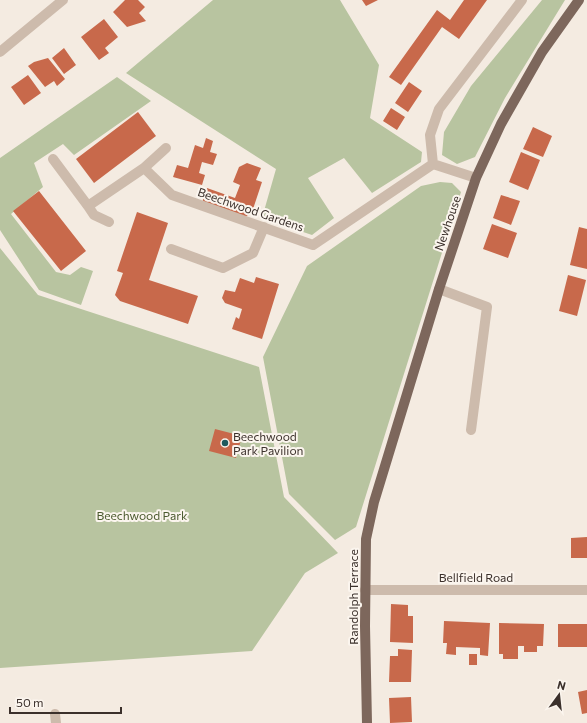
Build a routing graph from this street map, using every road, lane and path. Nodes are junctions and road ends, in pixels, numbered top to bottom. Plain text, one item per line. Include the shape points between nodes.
1 (63, 0) edge
2 (522, 0) edge
3 (579, 0) edge
4 (0, 52) edge
5 (166, 148) dead end
6 (53, 159) dead end
7 (433, 164) junction
8 (144, 168) junction
9 (476, 178) junction
10 (88, 206) junction
11 (109, 222) dead end
12 (264, 228) junction
13 (172, 249) dead end
14 (439, 289) junction
15 (471, 430) dead end
16 (384, 474) joint
17 (365, 590) junction
18 (587, 590) edge
19 (367, 723) edge

1 - 4 street
2 - 7 street via 439,109 430,135
3 - 9 main road, Newhouse via 542,52 501,124
5 - 8 street
6 - 10 street
7 - 9 street
7 - 12 street, Beechwood Gardens via 313,245
8 - 10 street
8 - 12 street, Beechwood Gardens via 172,195
9 - 14 main road, Newhouse
10 - 11 street via 94,215
12 - 13 street via 253,253 223,268
14 - 15 street via 487,307
14 - 16 main road, Newhouse
16 - 17 main road, Randolph Terrace via 374,502 366,539
17 - 18 street, Bellfield Road
17 - 19 main road, Randolph Terrace

